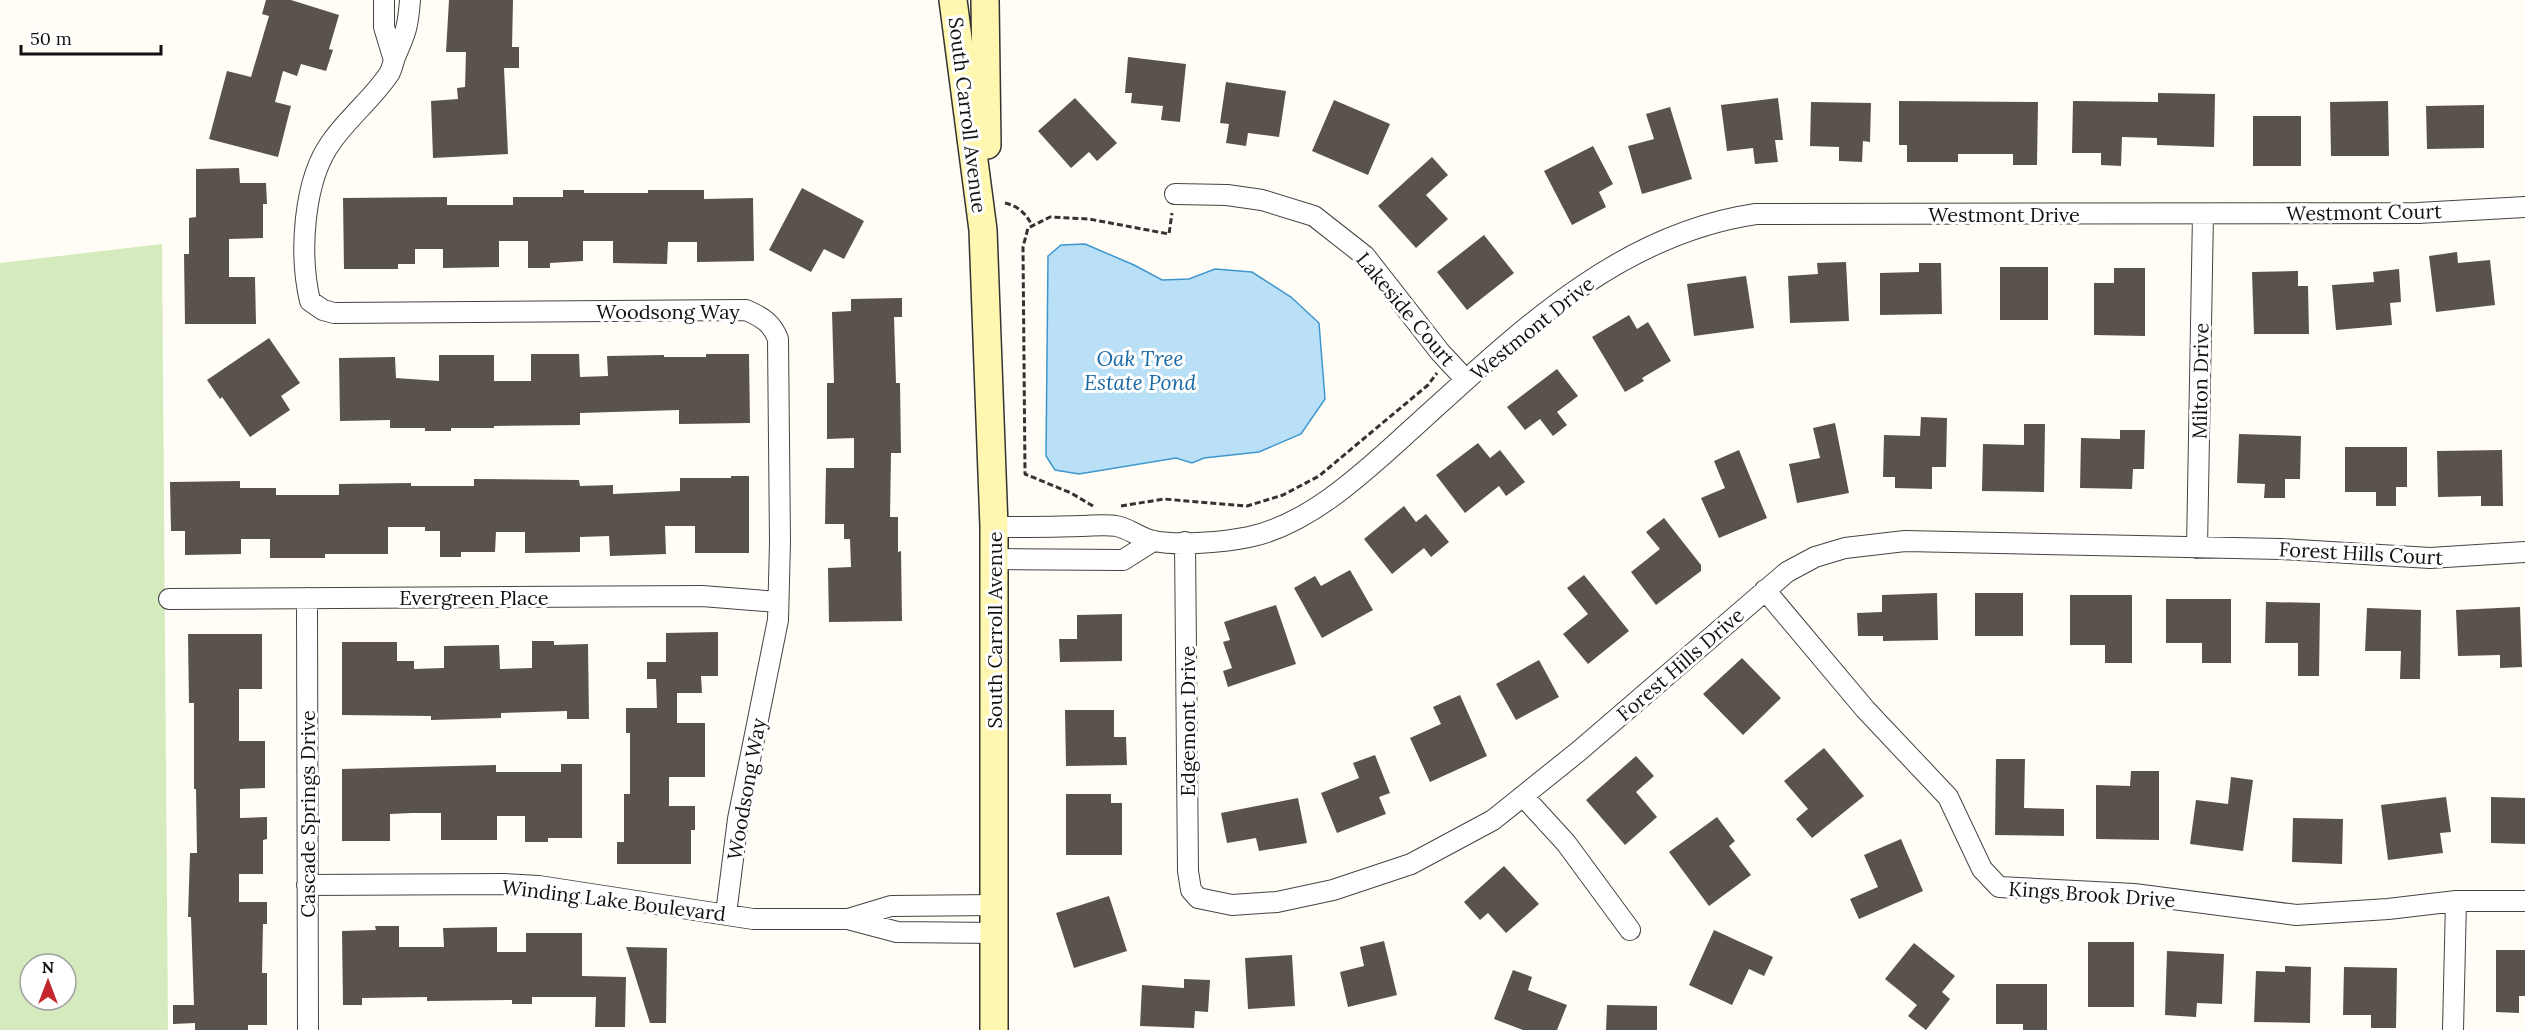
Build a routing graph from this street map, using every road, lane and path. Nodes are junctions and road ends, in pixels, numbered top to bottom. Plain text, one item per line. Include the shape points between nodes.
1 (384, 0) edge
2 (410, 0) edge
3 (953, 0) edge
4 (985, 0) edge
5 (394, 60) junction
6 (1175, 194) joint
7 (1005, 203) dead end
8 (2525, 207) edge
9 (2203, 214) junction
10 (1032, 226) junction
11 (983, 230) junction
12 (1447, 360) junction
13 (1466, 380) junction
14 (1102, 506) dead end
15 (1112, 506) dead end
16 (994, 527) junction
17 (1153, 541) junction
18 (1185, 542) junction
19 (2197, 548) junction
20 (2525, 552) edge
21 (994, 559) junction
22 (1765, 590) junction
23 (307, 598) junction
24 (169, 599) dead end
25 (778, 602) junction
26 (1523, 796) junction
27 (307, 885) junction
28 (1198, 898) joint
29 (2456, 901) junction
30 (2525, 901) edge
31 (994, 904) junction
32 (726, 914) junction
33 (848, 919) junction
34 (1630, 930) dead end
35 (994, 933) junction
36 (308, 1030) edge
37 (994, 1030) edge
38 (2453, 1030) edge

1 - 5 street via 384,27
2 - 5 street, Woodsong Way via 408,30
3 - 11 main road, South Carroll Avenue
4 - 11 main road, South Carroll Avenue via 987,165
5 - 25 street, Woodsong Way via 391,72 331,142 310,185 306,237 310,301 334,313 746,310 761,316 773,327 778,339
6 - 10 path via 1169,234 1089,219 1050,217
6 - 12 street, Lakeside Court via 1262,200 1314,216 1365,256
7 - 10 path via 1015,205
8 - 9 street, Westmont Court via 2418,213
9 - 13 street, Westmont Drive via 1756,214 1726,218 1658,241 1607,268 1570,292
9 - 19 street, Milton Drive
10 - 14 path via 1023,247 1025,474 1093,506
11 - 16 main road, South Carroll Avenue
12 - 13 street, Lakeside Court
12 - 15 path via 1428,386 1319,476 1283,495 1247,506 1164,499
13 - 18 street, Westmont Drive via 1357,478 1325,501 1250,537
16 - 17 street, Westmont Drive via 1117,526
16 - 21 main road, South Carroll Avenue
17 - 18 street, Westmont Drive
17 - 21 street via 1123,560
18 - 28 street, Edgemont Drive via 1188,871 1191,890
19 - 20 street, Forest Hills Court via 2430,558
19 - 22 street, Forest Hills Drive via 1905,541 1845,548 1815,557
21 - 31 main road, South Carroll Avenue
22 - 26 street, Forest Hills Drive
22 - 29 street, Kings Brook Drive via 1864,709 1948,797 1982,869 1999,887 2134,894 2296,915
23 - 24 street, Evergreen Place
23 - 25 street, Evergreen Place via 702,596
23 - 27 street, Cascade Springs Drive
25 - 32 street, Woodsong Way via 771,659 738,819
26 - 28 street, Forest Hills Drive via 1493,820 1412,864 1333,890 1277,902 1232,905
26 - 34 street via 1566,843
27 - 32 street, Winding Lake Boulevard via 539,886
27 - 36 street, Cascade Springs Drive
29 - 30 street, Kings Brook Drive
29 - 38 street
31 - 33 street, Winding Lake Boulevard via 891,906
31 - 35 main road, South Carroll Avenue
32 - 33 street, Winding Lake Boulevard via 753,919
33 - 35 street, Winding Lake Boulevard via 897,932
35 - 37 main road, South Carroll Avenue

